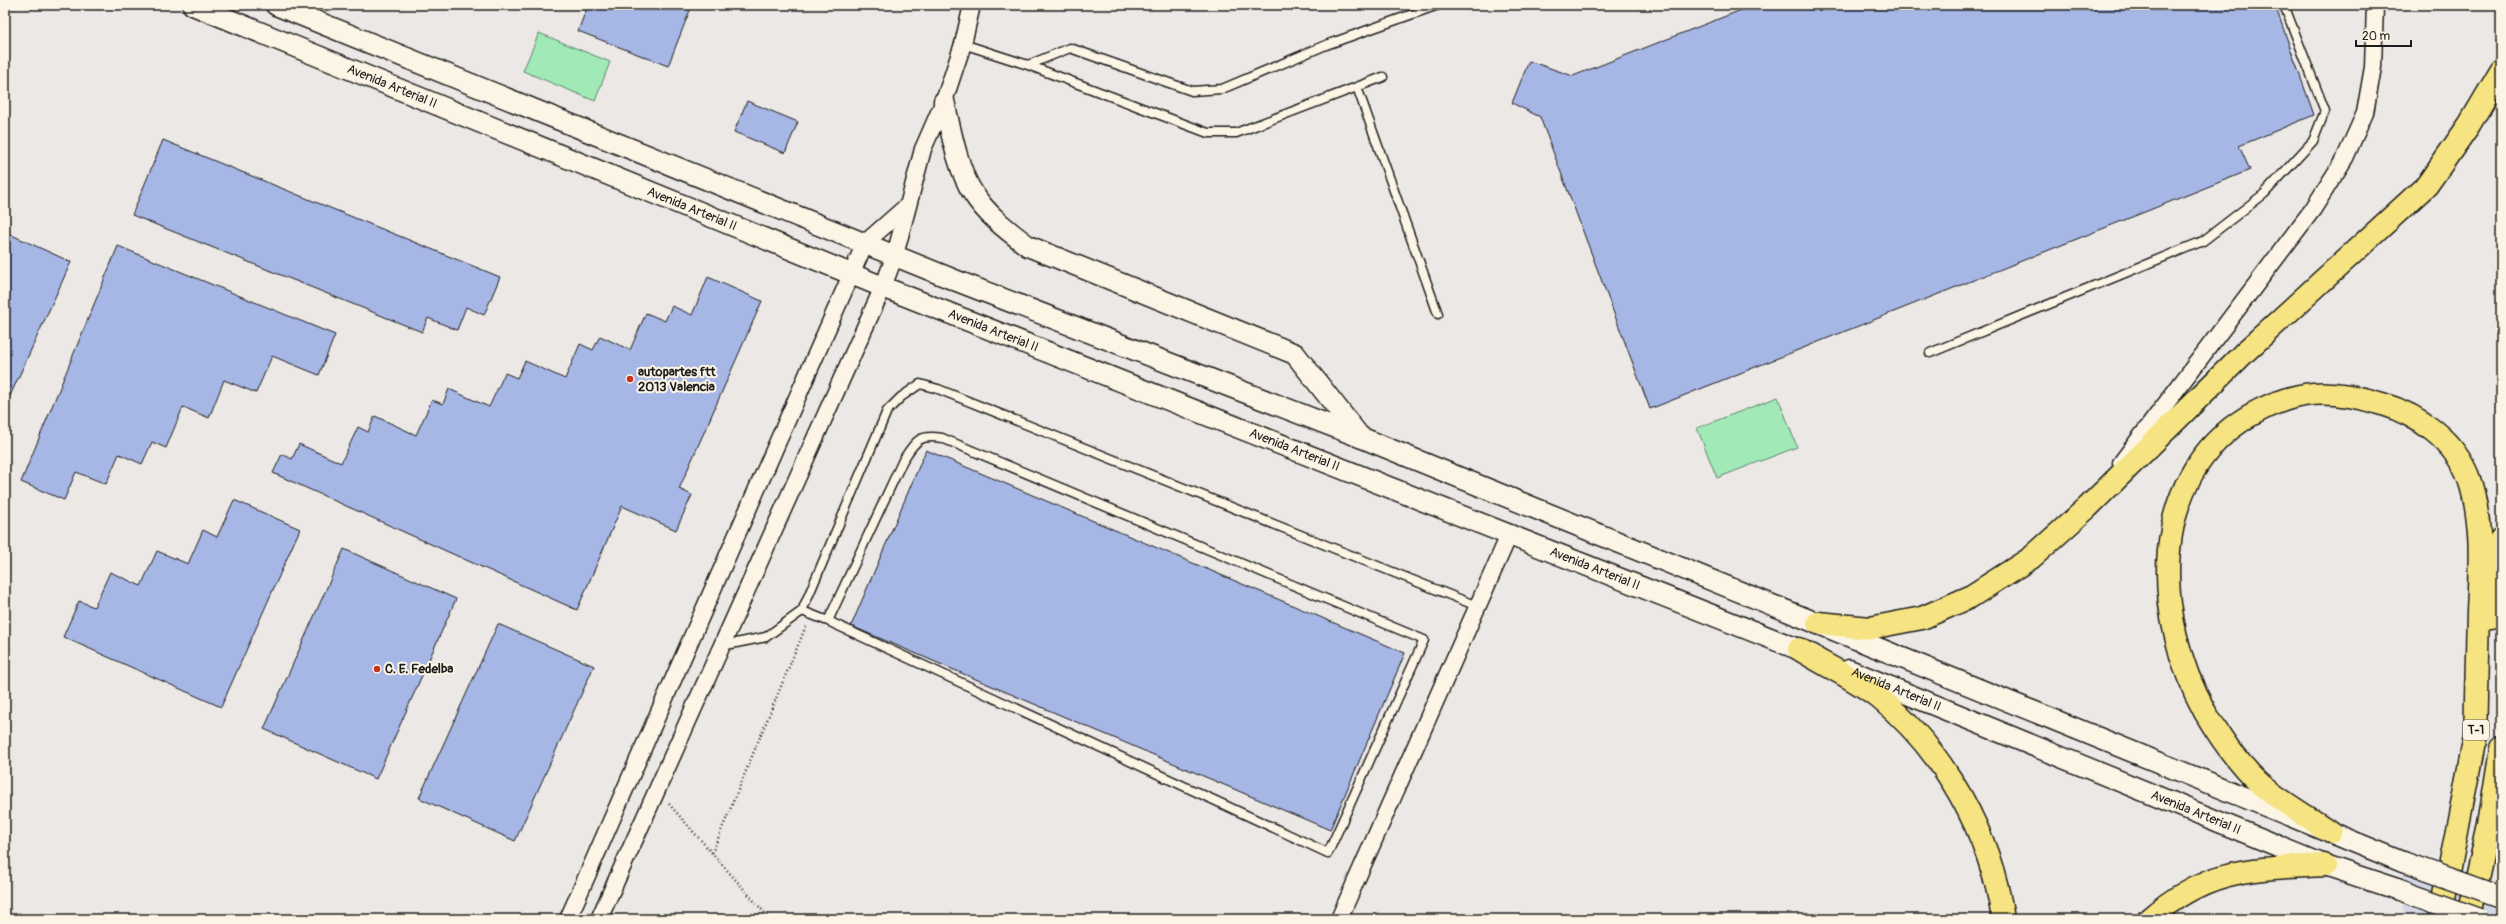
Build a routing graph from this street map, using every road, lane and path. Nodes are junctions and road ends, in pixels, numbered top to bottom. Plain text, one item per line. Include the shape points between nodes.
1 (193, 5) edge
2 (276, 5) edge
3 (972, 5) edge
4 (1438, 5) edge
5 (2284, 5) edge
6 (2375, 5) edge
7 (963, 44) junction
8 (1028, 65) junction
9 (2501, 71) edge
10 (1383, 77) dead end
11 (1357, 87) junction
12 (944, 102) junction
13 (908, 205) junction
14 (865, 243) junction
15 (895, 255) junction
16 (853, 274) junction
17 (883, 287) junction
18 (1438, 314) dead end
19 (1930, 353) dead end
20 (1360, 437) junction
21 (2088, 507) junction
22 (1510, 533) junction
23 (2501, 539) edge
24 (1477, 606) junction
25 (802, 611) junction
26 (810, 614) junction
27 (828, 621) junction
28 (1818, 624) junction
29 (721, 646) junction
30 (1799, 649) junction
31 (2475, 741) junction
32 (2501, 749) edge
33 (657, 790) junction
34 (2330, 832) junction
35 (712, 853) junction
36 (2324, 866) junction
37 (2501, 897) edge
38 (568, 919) edge
39 (599, 919) edge
40 (770, 919) edge
41 (1339, 919) edge
42 (2003, 919) edge
43 (2149, 919) edge
44 (2440, 919) edge
45 (2468, 919) edge
46 (2480, 919) edge

1 - 16 street, Avenida Arterial II
2 - 14 street
3 - 7 street
4 - 8 lane via 1326,45 1222,88 1192,91 1070,48
5 - 19 lane via 2325,111 2313,141 2264,194 2203,241
6 - 21 street via 2373,67 2365,113 2345,158 2313,209
7 - 8 lane
7 - 12 street
8 - 11 lane via 1208,133 1236,133
9 - 21 highway via 2469,125 2427,185 2246,351
10 - 11 lane
11 - 18 lane
12 - 13 street via 923,149
12 - 20 street via 957,152 972,192 997,223 1028,246 1295,354
13 - 14 street
13 - 15 street
14 - 15 street
14 - 16 street
15 - 17 street
15 - 20 street
16 - 17 street, Avenida Arterial II
16 - 38 street
17 - 22 street, Avenida Arterial II
17 - 29 street
20 - 28 street
21 - 28 highway via 2031,558 1970,597 1922,618 1870,628
22 - 24 street
22 - 30 street, Avenida Arterial II
23 - 31 highway, T-1
24 - 25 lane via 920,384 901,396 887,411
24 - 41 street
25 - 26 lane
25 - 29 lane via 766,637
26 - 27 lane
26 - 35 path
27 - 27 lane via 904,460 915,442 928,436 942,438 1424,640 1328,853
28 - 34 street
29 - 33 street
30 - 36 street, Avenida Arterial II
30 - 42 highway via 1877,696 1908,725 1956,784 1982,841
31 - 34 highway via 2480,540 2468,478 2451,447 2423,421 2399,409 2337,393 2299,395 2273,402 2228,428 2195,465 2179,500 2171,535 2167,571 2179,648 2191,683 2206,712 2258,783
31 - 44 highway, T-1
32 - 45 highway, T-1 via 2489,824
33 - 35 path
33 - 39 street
34 - 37 street, bridge via 2403,862
35 - 40 path
36 - 43 highway via 2244,870 2220,876 2174,899
36 - 46 street, Avenida Arterial II, bridge

